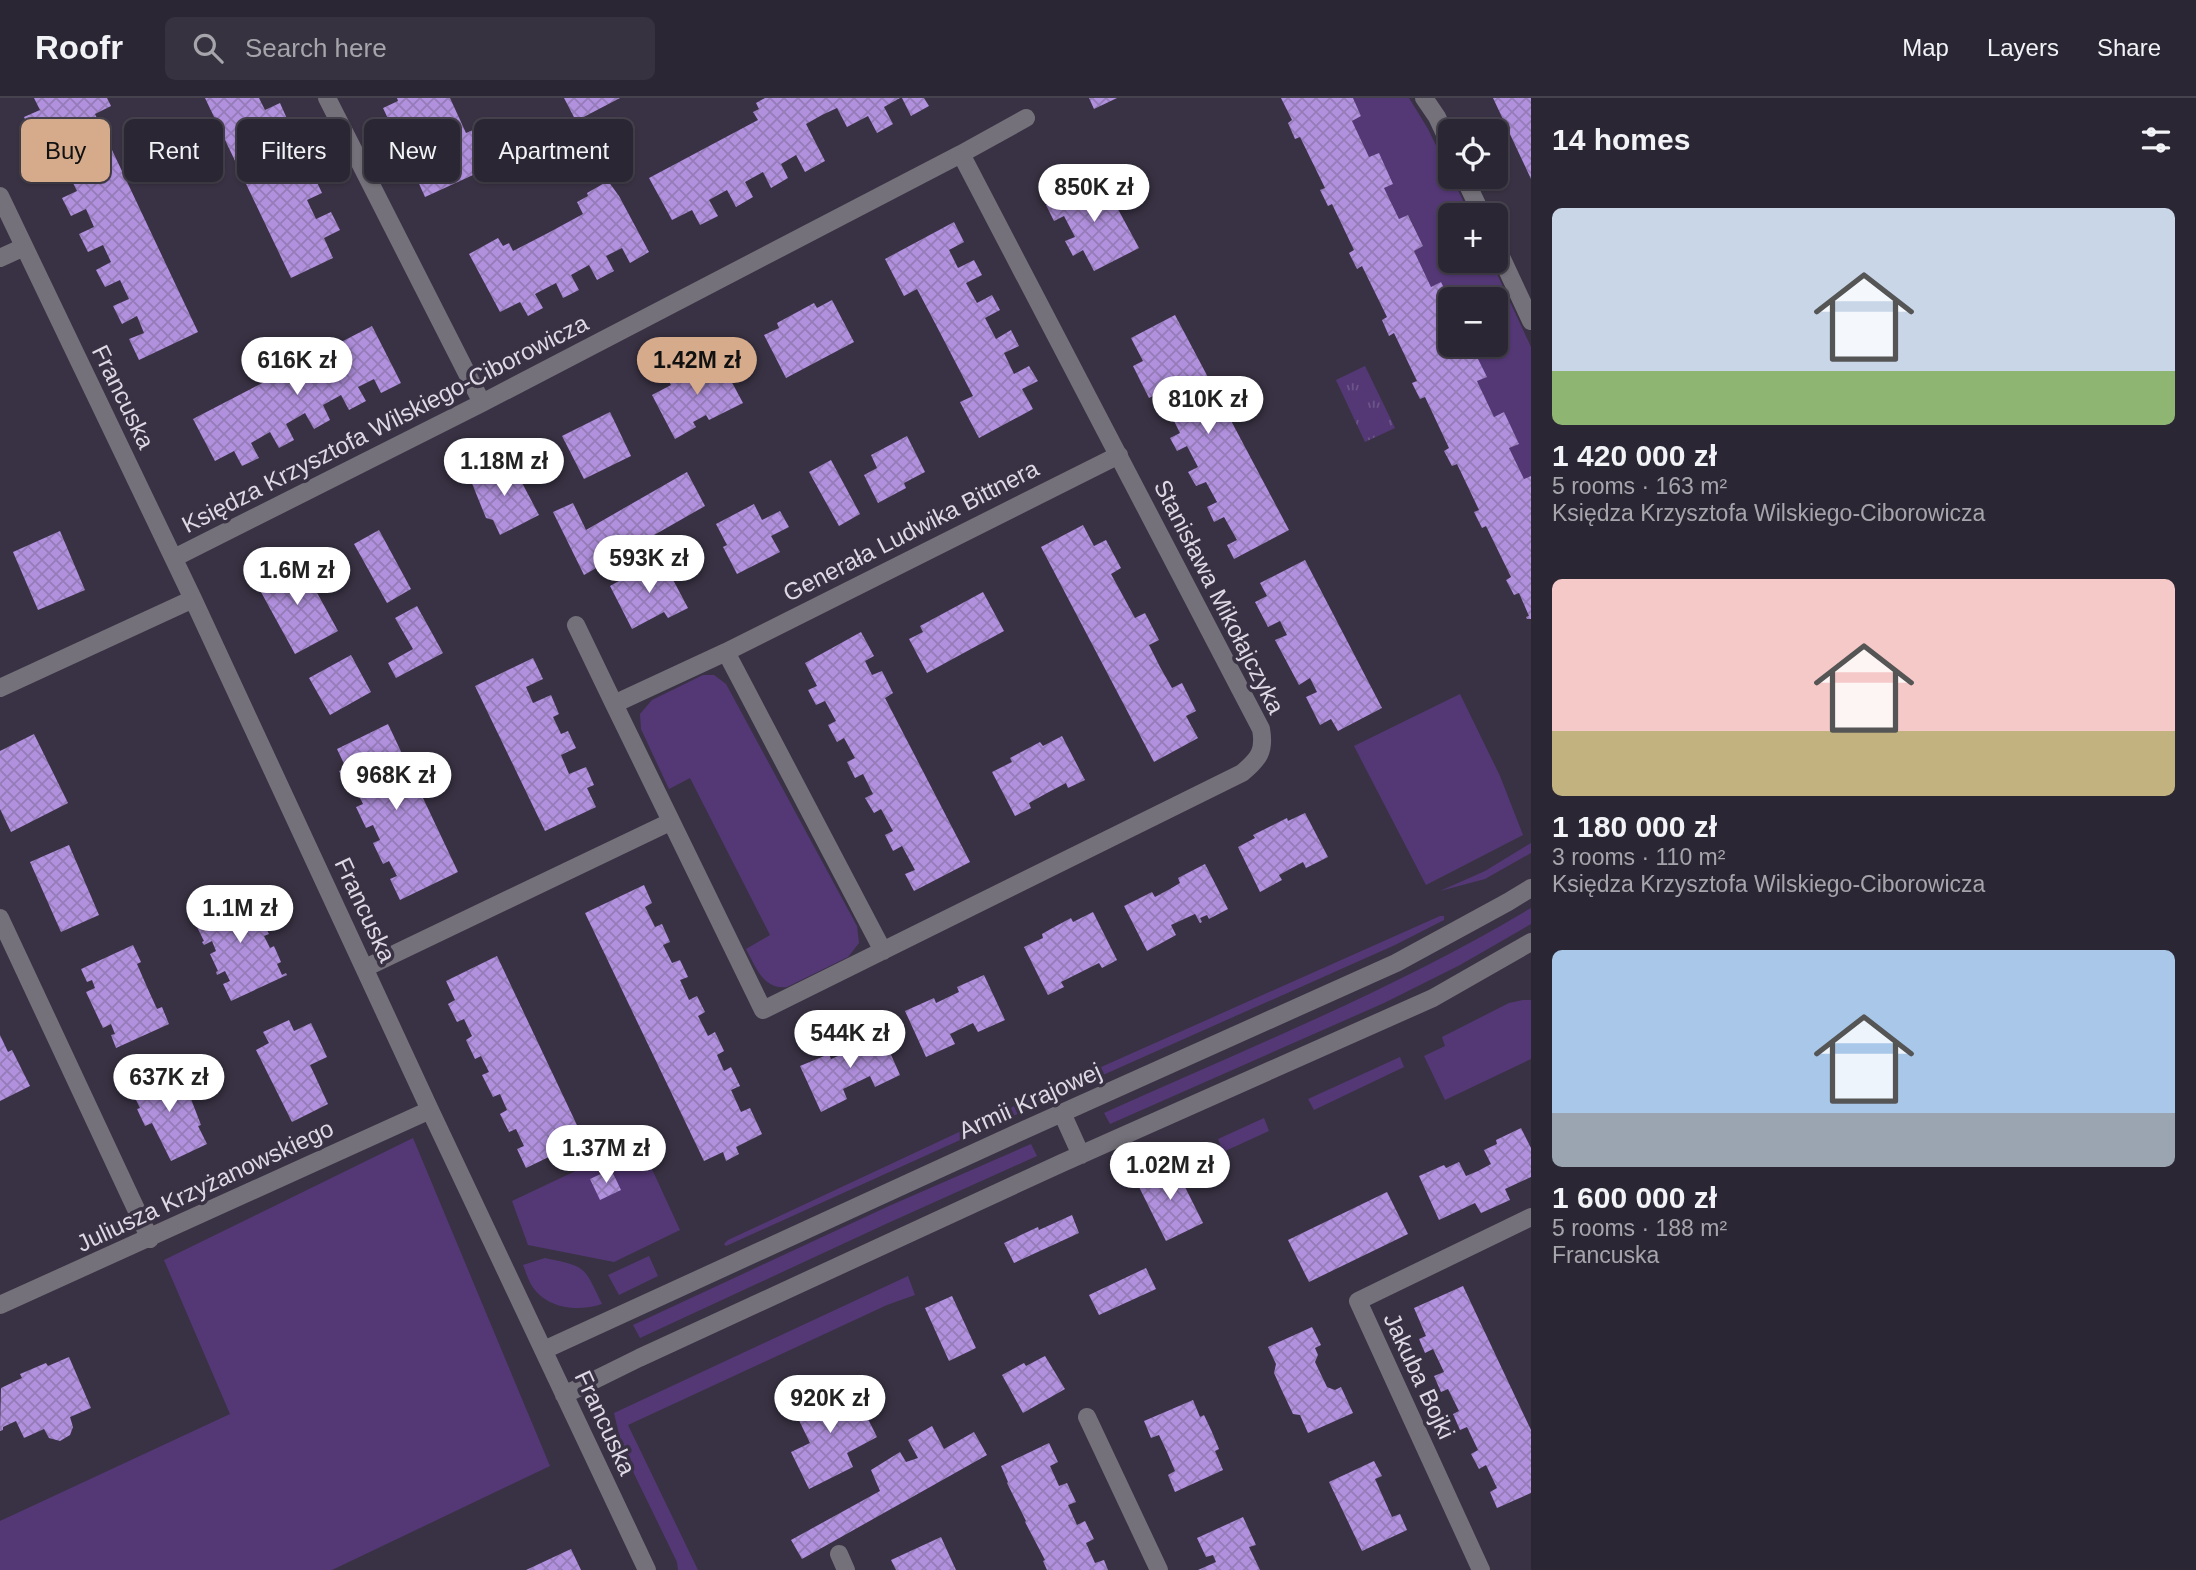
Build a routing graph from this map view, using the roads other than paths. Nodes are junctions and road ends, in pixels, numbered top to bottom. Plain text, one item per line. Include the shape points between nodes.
1 (327, 98) edge
2 (1424, 98) edge
3 (1026, 118) dead end
4 (1438, 119) edge
5 (961, 154) junction
6 (0, 196) edge
7 (24, 247) junction
8 (0, 258) edge
9 (1508, 272) edge
10 (1531, 321) edge
11 (482, 403) junction
12 (1119, 455) junction
13 (174, 558) junction
14 (193, 599) junction
15 (576, 625) dead end
16 (726, 652) junction
17 (0, 688) edge
18 (614, 704) junction
19 (670, 821) junction
20 (1531, 888) edge
21 (0, 918) edge
22 (1531, 942) edge
23 (883, 951) junction
24 (365, 968) junction
25 (430, 1110) junction
26 (1062, 1113) junction
27 (1081, 1155) junction
28 (1531, 1217) edge
29 (150, 1239) junction
30 (0, 1305) edge
31 (544, 1350) junction
32 (564, 1395) junction
33 (1087, 1417) dead end
34 (647, 1570) edge
35 (1159, 1570) edge
36 (1481, 1570) edge

1 - 11 street
2 - 4 street
3 - 5 street, Księdza Krzysztofa Wilskiego-Ciborowicza
5 - 11 street, Księdza Krzysztofa Wilskiego-Ciborowicza
5 - 12 street, Stanisława Mikołajczyka
6 - 7 street, Francuska
7 - 8 street
7 - 13 street, Francuska
9 - 10 street
11 - 13 street, Księdza Krzysztofa Wilskiego-Ciborowicza
12 - 16 street, Generała Ludwika Bittnera
12 - 23 street, Stanisława Mikołajczyka via 1261,729 1259,757 1242,773
13 - 14 street, Francuska
14 - 17 street
14 - 24 street, Francuska
15 - 18 street
16 - 18 street, Generała Ludwika Bittnera
16 - 23 street
18 - 19 street
19 - 23 street, Stanisława Mikołajczyka via 764,1010
19 - 24 street
20 - 26 street, Armii Krajowej via 1396,963
21 - 29 street
22 - 27 street via 1433,999
24 - 25 street, Francuska
25 - 29 street, Juliusza Krzyżanowskiego
25 - 31 street, Francuska
26 - 27 street
26 - 31 street, Armii Krajowej
27 - 32 street
28 - 36 street, Jakuba Bojki via 1358,1301
29 - 30 street, Juliusza Krzyżanowskiego
31 - 32 street, Francuska
32 - 34 street, Francuska
33 - 35 street

